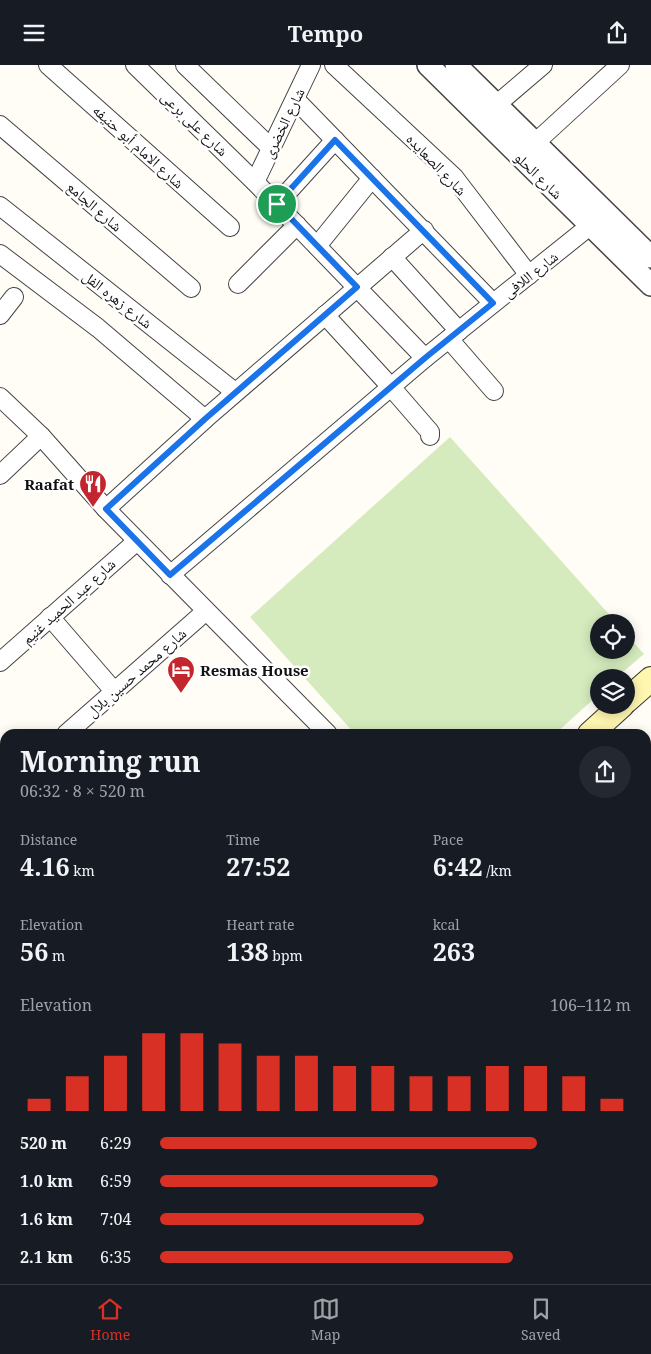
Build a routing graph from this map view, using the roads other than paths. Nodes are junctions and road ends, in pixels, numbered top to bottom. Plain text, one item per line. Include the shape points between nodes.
1 (48, 65) edge
2 (135, 65) edge
3 (185, 65) edge
4 (311, 65) edge
5 (334, 65) edge
6 (428, 65) edge
7 (543, 65) edge
8 (620, 65) edge
9 (463, 67) edge
10 (296, 99) junction
11 (496, 105) junction
12 (0, 125) edge
13 (335, 140) junction
14 (535, 143) junction
15 (271, 148) junction
16 (372, 177) junction
17 (255, 182) junction
18 (277, 204) junction
19 (0, 206) edge
20 (297, 225) junction
21 (591, 225) junction
22 (230, 227) dead end
23 (424, 230) junction
24 (317, 246) junction
25 (0, 254) edge
26 (392, 257) junction
27 (651, 257) edge
28 (528, 275) junction
29 (238, 284) dead end
30 (651, 285) edge
31 (357, 287) junction
32 (191, 288) dead end
33 (14, 297) dead end
34 (493, 303) junction
35 (0, 315) edge
36 (325, 315) junction
37 (454, 335) junction
38 (425, 358) junction
39 (391, 387) junction
40 (494, 391) dead end
41 (236, 393) junction
42 (0, 397) edge
43 (205, 419) junction
44 (430, 435) dead end
45 (41, 436) junction
46 (0, 475) edge
47 (106, 509) junction
48 (137, 541) junction
49 (170, 575) junction
50 (206, 611) junction
51 (50, 617) junction
52 (0, 662) edge
53 (651, 679) edge
54 (114, 691) junction
55 (635, 693) edge
56 (612, 714) edge
57 (72, 729) edge
58 (323, 729) edge
59 (596, 729) edge

1 - 22 street, شارع الامام أبو حنيفه
2 - 17 street, شارع على برعى
3 - 15 street
4 - 10 street, شارع الخضرى
5 - 28 street, شارع الصعايده via 454,177
6 - 21 street, شارع الحلو
7 - 11 street
8 - 14 street
9 - 11 street, شارع الحلو
10 - 13 street
10 - 15 street, شارع الخضرى
11 - 14 street, شارع الحلو
12 - 32 street, شارع الجامع
13 - 16 street
13 - 18 street
14 - 27 street, شارع الحلو
15 - 17 street, شارع الخضرى
16 - 23 street
16 - 24 street
17 - 18 street, شارع على برعى
18 - 20 street, شارع على برعى
19 - 41 street, شارع زهره الفل
20 - 24 street, شارع على برعى
20 - 29 street
21 - 28 street, شارع اللافى
21 - 30 street, شارع الحلو
23 - 26 street
23 - 34 street
24 - 31 street, شارع على برعى
25 - 43 street via 105,334
26 - 31 street
26 - 37 street
28 - 34 street, شارع اللافى
31 - 36 street
31 - 38 street, شارع على برعى
33 - 35 street
34 - 37 street, شارع اللافى
36 - 39 street
36 - 41 street
37 - 38 street, شارع اللافى
37 - 40 street
38 - 39 street, شارع اللافى
39 - 44 street
39 - 49 street, شارع اللافى
41 - 43 street
42 - 45 street
43 - 47 street
45 - 46 street
45 - 47 street
47 - 48 street
48 - 49 street
48 - 51 street, شارع عبد الحميد غنيم
49 - 50 street
50 - 54 street, شارع محمد حسين بلال
50 - 58 street
51 - 52 street, شارع عبد الحميد غنيم
51 - 54 street
53 - 55 main road
54 - 57 street, شارع محمد حسين بلال
56 - 59 main road

